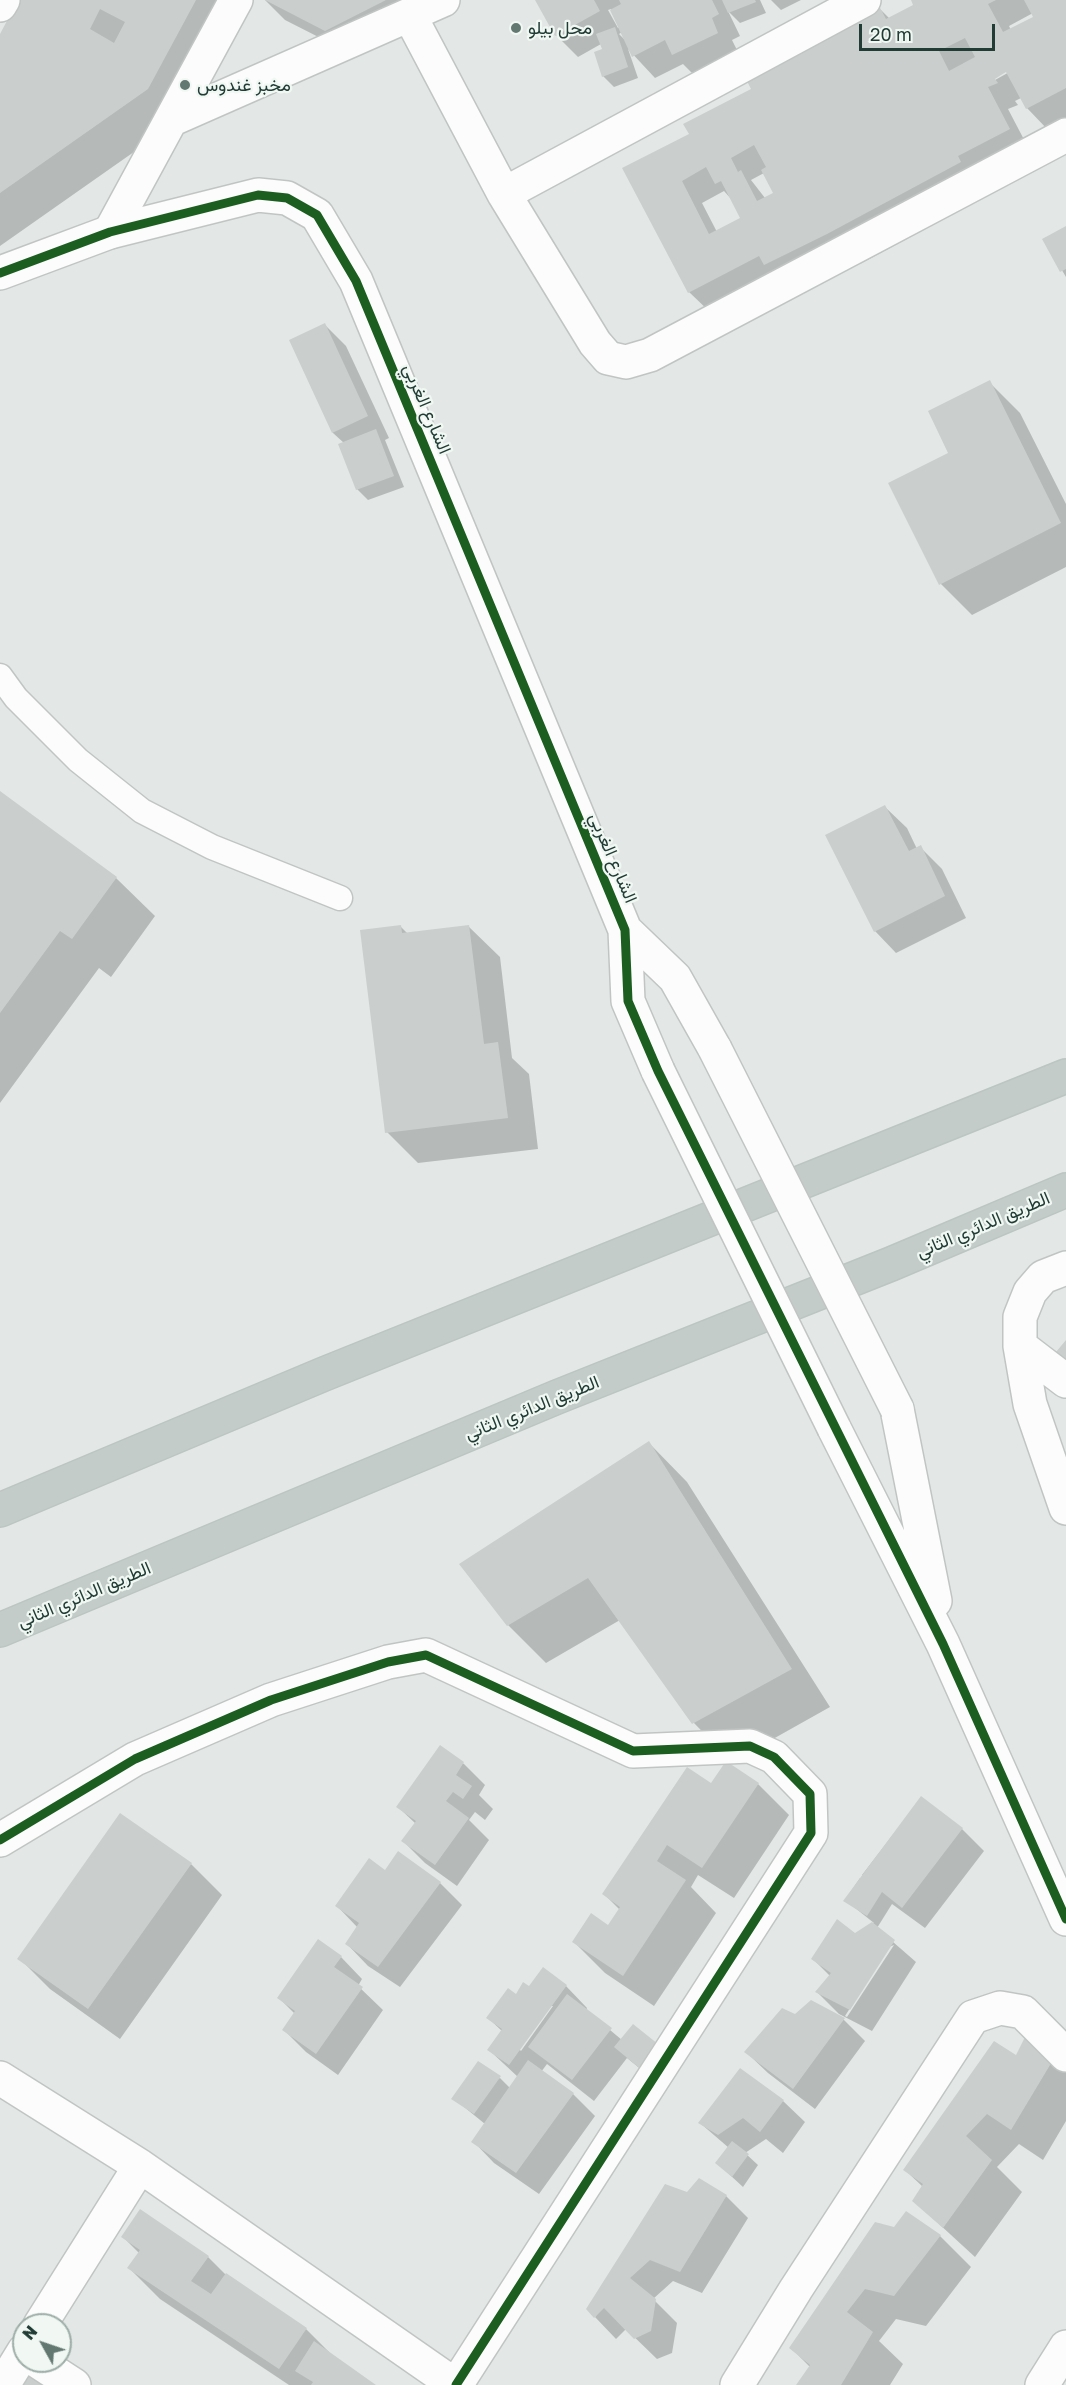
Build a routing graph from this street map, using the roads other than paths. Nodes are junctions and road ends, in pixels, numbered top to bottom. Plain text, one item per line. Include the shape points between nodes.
1 (3, 0) edge
2 (236, 0) edge
3 (443, 0) edge
4 (864, 0) edge
5 (0, 5) edge
6 (410, 16) junction
7 (173, 119) junction
8 (1066, 135) edge
9 (504, 194) junction
10 (110, 232) junction
11 (0, 273) edge
12 (0, 676) edge
13 (340, 898) dead end
14 (625, 930) junction
15 (1066, 1076) edge
16 (1066, 1190) edge
17 (1066, 1268) edge
18 (1020, 1346) junction
19 (1066, 1380) edge
20 (1066, 1508) edge
21 (0, 1510) edge
22 (0, 1630) edge
23 (944, 1644) junction
24 (0, 1840) edge
25 (1066, 1919) edge
26 (1066, 2055) edge
27 (0, 2078) edge
28 (140, 2166) junction
29 (48, 2313) edge
30 (1066, 2348) edge
31 (12, 2373) edge
32 (56, 2373) edge
33 (3, 2385) edge
34 (74, 2385) edge
35 (456, 2385) edge
36 (737, 2385) edge
37 (1042, 2385) edge

1 - 5 street
2 - 7 street
3 - 6 street
4 - 9 street
6 - 7 street
6 - 9 street
7 - 10 street
8 - 9 street via 650,355 626,362 608,358 595,343
10 - 11 street, الشارع الغربي
10 - 14 street, الشارع الغربي via 258,195 287,198 317,215 356,281
12 - 13 lane via 16,698 78,760 142,811 212,847
14 - 23 street, bridge via 628,1001 658,1071
14 - 23 street, bridge via 675,978 715,1049 897,1409
15 - 21 highway via 324,1374
16 - 22 highway, الطريق الدائري الثاني
17 - 18 street via 1043,1277 1030,1292 1020,1317
18 - 19 street
18 - 20 street via 1030,1404
23 - 25 street
24 - 35 street via 135,1759 271,1700 388,1662 426,1655 633,1751 750,1746 774,1757 810,1794 811,1833
26 - 36 street via 1023,2012 1000,2008 973,2016
27 - 28 street
28 - 29 street
28 - 35 street
30 - 37 street
31 - 33 street
32 - 34 street

